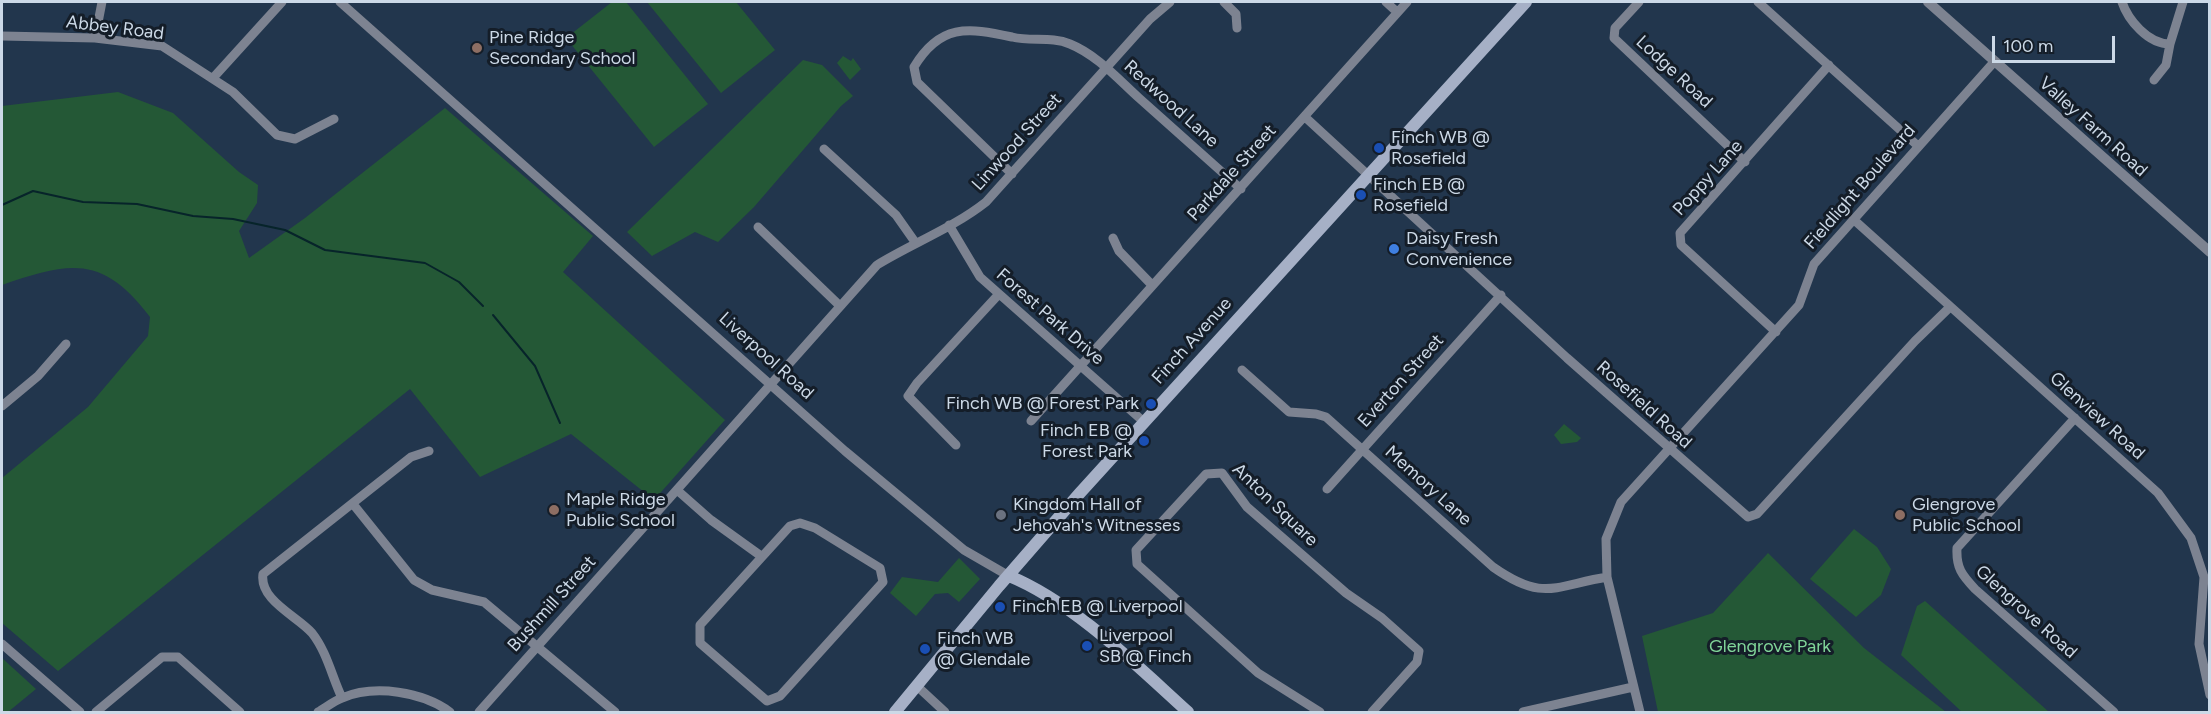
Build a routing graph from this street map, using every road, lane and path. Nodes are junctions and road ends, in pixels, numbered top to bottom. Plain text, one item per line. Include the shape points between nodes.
1 (102, 2) edge
2 (282, 2) edge
3 (340, 2) edge
4 (1170, 2) edge
5 (1224, 2) edge
6 (1386, 2) edge
7 (1407, 2) edge
8 (1526, 2) edge
9 (1639, 2) edge
10 (1758, 2) edge
11 (1928, 2) edge
12 (2122, 2) edge
13 (2183, 2) edge
14 (1397, 12) junction
15 (1237, 28) dead end
16 (2, 36) edge
17 (94, 38) junction
18 (2170, 44) junction
19 (1994, 62) junction
20 (1829, 65) junction
21 (1105, 68) junction
22 (213, 78) junction
23 (2154, 80) dead end
24 (1305, 117) junction
25 (334, 119) dead end
26 (1918, 146) junction
27 (824, 149) dead end
28 (1745, 162) junction
29 (1012, 174) junction
30 (1367, 174) junction
31 (1241, 189) junction
32 (1853, 219) junction
33 (949, 225) junction
34 (758, 227) dead end
35 (1113, 238) dead end
36 (915, 242) junction
37 (2210, 252) edge
38 (1152, 285) junction
39 (999, 294) junction
40 (1501, 295) junction
41 (839, 305) junction
42 (1950, 307) junction
43 (1776, 332) junction
44 (66, 344) dead end
45 (1081, 366) junction
46 (1242, 370) dead end
47 (771, 384) junction
48 (2, 406) edge
49 (2075, 418) junction
50 (1031, 421) dead end
51 (1144, 422) junction
52 (956, 445) dead end
53 (1362, 449) junction
54 (1670, 450) junction
55 (429, 451) dead end
56 (1327, 489) dead end
57 (677, 490) junction
58 (352, 504) junction
59 (761, 556) junction
60 (1009, 576) junction
61 (1607, 577) junction
62 (2, 644) edge
63 (536, 645) junction
64 (918, 687) junction
65 (1633, 687) junction
66 (2210, 695) edge
67 (342, 698) junction
68 (80, 712) edge
69 (96, 712) edge
70 (240, 712) edge
71 (318, 712) edge
72 (450, 712) edge
73 (478, 712) edge
74 (615, 712) edge
75 (895, 712) edge
76 (945, 712) edge
77 (1188, 712) edge
78 (1320, 712) edge
79 (1372, 712) edge
80 (1522, 712) edge
81 (1640, 712) edge
82 (2114, 712) edge

1 - 17 street
2 - 22 street
3 - 47 street, Liverpool Road
4 - 21 street, Linwood Street
5 - 15 street via 1236,14
6 - 14 street
7 - 14 street, Parkdale Street
8 - 30 main road, Finch Avenue
9 - 28 street, Lodge Road via 1615,28 1614,38
10 - 20 street
11 - 19 street, Valley Farm Road
12 - 18 street via 2126,13 2146,36
13 - 18 street
14 - 24 street, Parkdale Street
16 - 17 street, Abbey Road
17 - 22 street, Abbey Road via 162,46
18 - 23 street via 2166,65
19 - 26 street, Fieldlight Boulevard
19 - 37 street, Valley Farm Road
20 - 26 street
20 - 28 street, Poppy Lane
21 - 29 street, Linwood Street
21 - 29 street, Redwood Lane via 1070,44 977,29 958,30 923,51 914,67 917,82
21 - 31 street, Redwood Lane
22 - 25 street, Abbey Road via 277,135 295,139
24 - 30 street, Rosefield Road
24 - 31 street, Parkdale Street
26 - 32 street, Fieldlight Boulevard
27 - 36 street via 896,215
28 - 43 street, Poppy Lane via 1680,233 1681,245
29 - 33 street, Linwood Street via 986,202
30 - 40 street, Rosefield Road
30 - 51 main road, Finch Avenue
31 - 38 street, Parkdale Street
32 - 42 street, Glenview Road
32 - 43 street, Fieldlight Boulevard via 1814,264 1799,305
33 - 36 street, Linwood Street
33 - 39 street, Forest Park Drive via 980,277
34 - 41 street
35 - 38 street via 1119,251
36 - 41 street, Linwood Street via 877,265
38 - 45 street, Parkdale Street
39 - 45 street, Forest Park Drive
39 - 52 street via 908,396
40 - 53 street, Everton Street
40 - 54 street, Rosefield Road
41 - 47 street, Linwood Street
42 - 49 street, Glenview Road
42 - 54 street, Rosefield Road via 1757,514 1748,517
43 - 54 street, Fieldlight Boulevard
44 - 48 street via 38,376
45 - 50 street, Parkdale Street
45 - 51 street, Forest Park Drive
46 - 53 street, Memory Lane via 1288,412 1326,417
47 - 57 street, Bushmill Street
47 - 60 street, Liverpool Road via 917,513 964,550
49 - 66 street, Glenview Road via 2158,494 2191,538 2204,577 2199,644
49 - 82 street, Glengrove Road via 1957,549 1956,561 1960,573 1975,589
51 - 60 main road, Finch Avenue
53 - 56 street, Everton Street
53 - 61 street, Memory Lane via 1514,582 1554,591
54 - 61 street, Fieldlight Boulevard via 1629,493 1612,519 1606,539
55 - 58 street via 411,457
57 - 59 street
57 - 63 street, Bushmill Street
58 - 63 street via 414,580 432,590 484,602
58 - 67 street via 264,574 262,584 312,633
59 - 59 street via 700,625 699,634 700,643 717,660 767,701 780,696 883,579 880,568 815,528 800,524 790,526
60 - 64 main road, Finch Avenue
60 - 77 main road, Liverpool Road via 1027,583 1109,640
61 - 65 street, Fieldlight Boulevard
62 - 68 street
63 - 73 street, Bushmill Street
63 - 74 street
64 - 75 main road, Finch Avenue
64 - 76 street
65 - 80 street
65 - 81 street, Fieldlight Boulevard
67 - 71 street
67 - 72 street via 388,692 418,697
69 - 70 street via 162,657 178,657
78 - 79 street, Anton Square via 1258,673 1137,564 1136,550 1206,474 1222,473 1247,507 1419,651 1417,662

